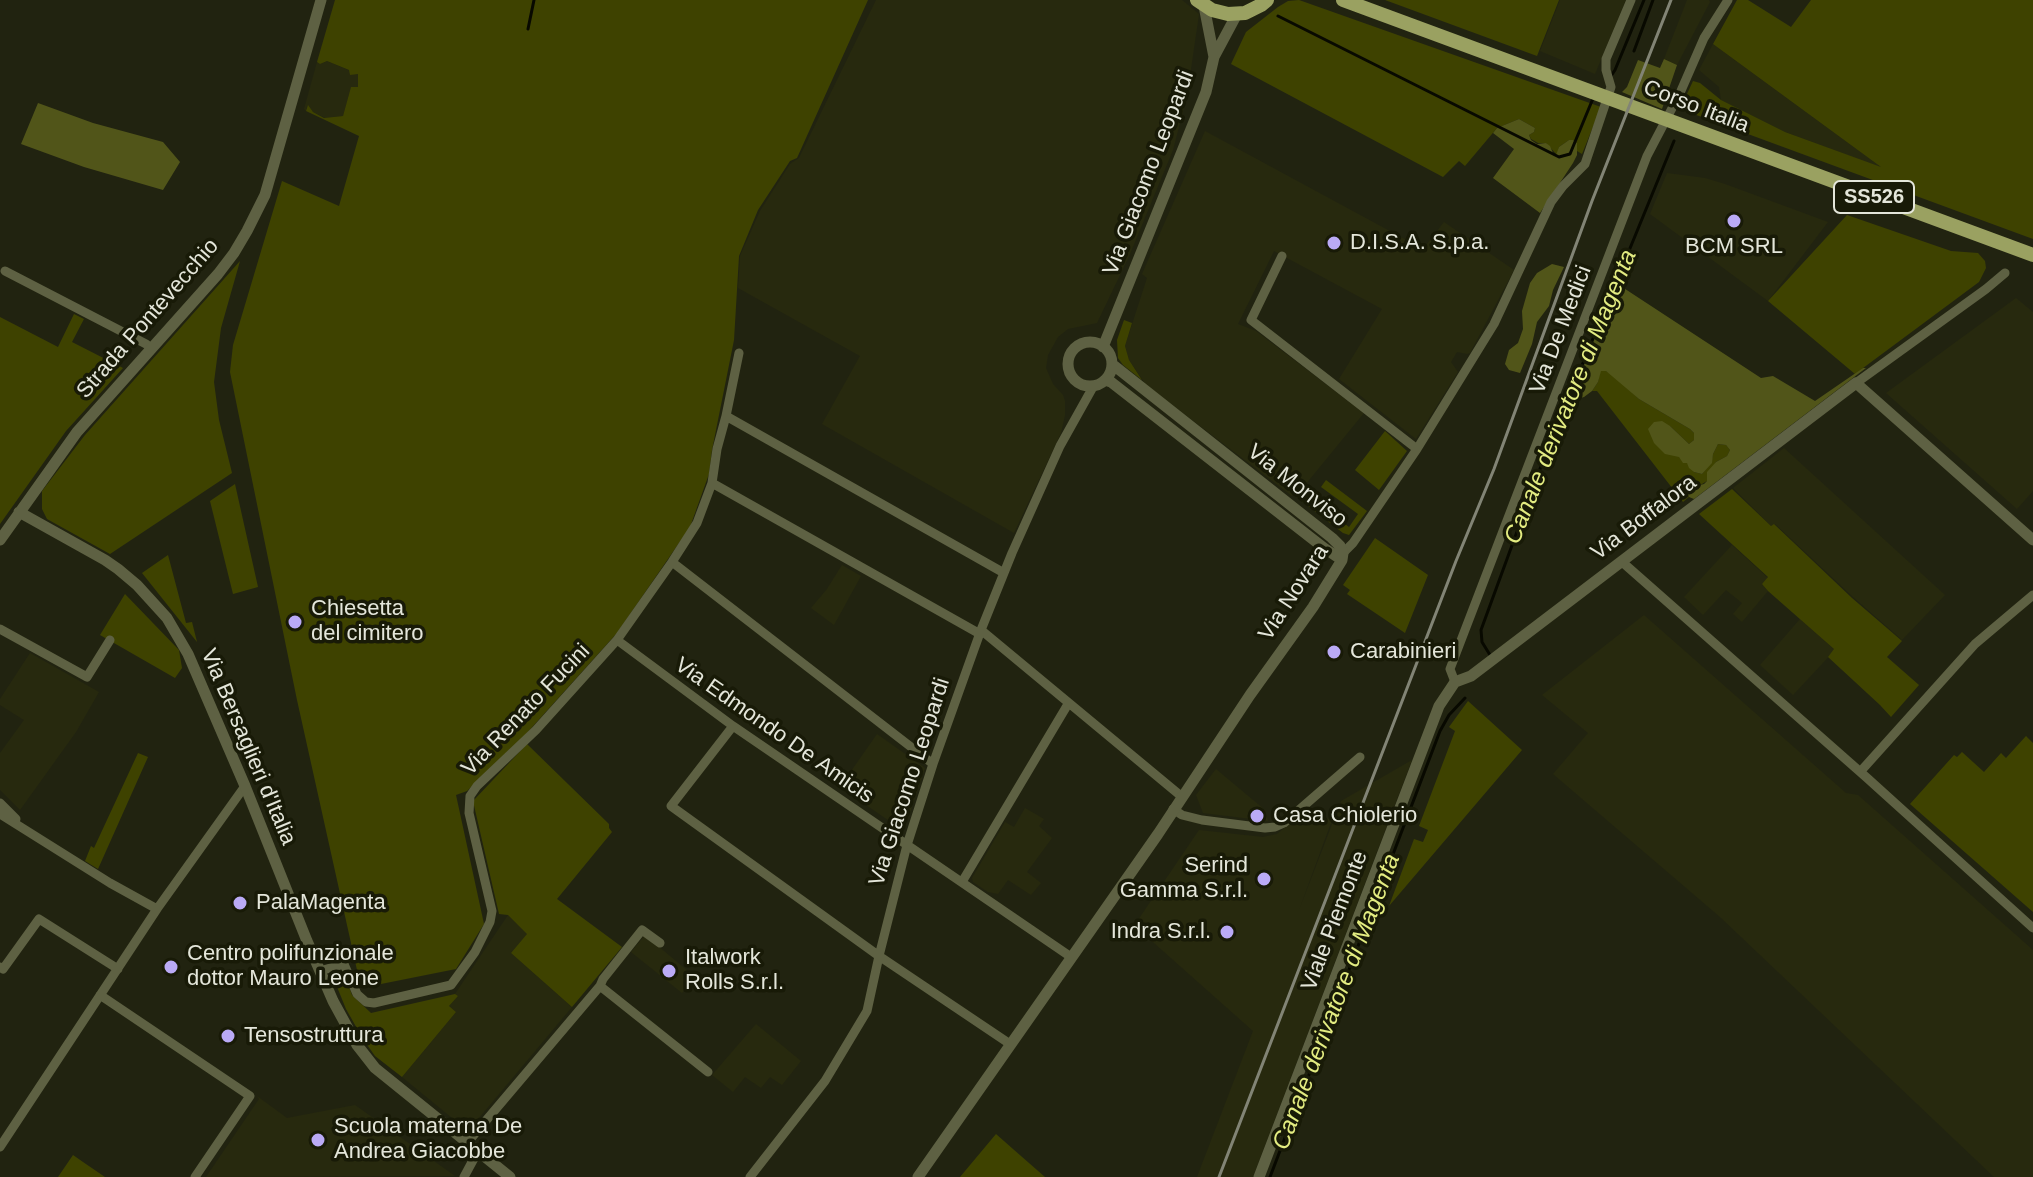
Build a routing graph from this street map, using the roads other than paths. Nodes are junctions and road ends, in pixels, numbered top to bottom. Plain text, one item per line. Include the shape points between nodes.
1 (321, 0) edge
2 (1267, 0) edge
3 (1343, 0) edge
4 (1631, 0) edge
5 (1728, 0) edge
6 (1201, 3) edge
7 (1237, 14) junction
8 (1214, 57) junction
9 (2031, 252) edge
10 (1282, 256) dead end
11 (5, 271) dead end
12 (2005, 273) dead end
13 (1103, 347) junction
14 (152, 349) junction
15 (739, 353) dead end
16 (1112, 364) junction
17 (1105, 380) junction
18 (1856, 383) junction
19 (1093, 387) junction
20 (726, 416) junction
21 (1417, 449) junction
22 (1222, 452) junction
23 (1214, 463) junction
24 (712, 483) junction
25 (19, 512) junction
26 (0, 540) edge
27 (2033, 540) edge
28 (1343, 556) junction
29 (1621, 561) junction
30 (672, 562) junction
31 (1004, 573) junction
32 (2033, 595) edge
33 (0, 629) edge
34 (980, 632) junction
35 (110, 640) dead end
36 (617, 640) junction
37 (1455, 682) junction
38 (1068, 704) junction
39 (733, 726) junction
40 (1360, 757) dead end
41 (933, 764) junction
42 (1860, 772) junction
43 (245, 786) junction
44 (1181, 796) junction
45 (0, 803) edge
46 (1173, 809) junction
47 (0, 814) edge
48 (27, 830) junction
49 (907, 845) junction
50 (962, 882) junction
51 (157, 909) junction
52 (2033, 928) edge
53 (660, 943) dead end
54 (879, 956) junction
55 (1071, 957) junction
56 (0, 967) edge
57 (118, 969) junction
58 (320, 971) junction
59 (600, 986) junction
60 (100, 995) junction
61 (1010, 1044) junction
62 (708, 1072) dead end
63 (467, 1143) junction
64 (0, 1147) edge
65 (478, 1151) junction
66 (195, 1177) edge
67 (464, 1177) edge
68 (510, 1177) edge
69 (750, 1177) edge
70 (918, 1177) edge
71 (1259, 1177) edge

1 - 14 street, Strada Pontevecchio via 265,195 234,253
2 - 7 main road
3 - 9 main road, Corso Italia / SS526
4 - 21 street, Via Novara via 1606,59 1611,87 1585,164 1551,202 1494,324
5 - 37 street, Via De Medici via 1647,156 1450,669
6 - 7 main road via 1220,13
6 - 8 street, Via Giacomo Leopardi
7 - 8 street, Via Giacomo Leopardi
8 - 13 street, Via Giacomo Leopardi via 1206,92
10 - 21 street via 1251,320
11 - 14 street
12 - 18 street, Via Boffalora
13 - 16 street
13 - 19 street via 1086,342 1069,357 1074,380
14 - 25 street, Strada Pontevecchio via 77,432
15 - 20 street, Via Renato Fucini
16 - 17 street
16 - 22 street, Via Monviso
17 - 19 street
17 - 23 street, Via Monviso
18 - 27 street
18 - 29 street, Via Boffalora
19 - 31 street, Via Giacomo Leopardi via 1060,446
20 - 24 street, Via Renato Fucini
20 - 31 street
21 - 28 street, Via Novara
22 - 23 street, Via Monviso
22 - 28 street, Via Monviso via 1332,538
23 - 28 street, Via Monviso via 1324,548
24 - 30 street, Via Renato Fucini via 697,523
24 - 34 street
25 - 26 street, Strada Pontevecchio
25 - 43 street, Via Bersaglieri d'Italia via 118,569 167,618
28 - 44 street, Via Novara
29 - 37 street, Via Boffalora via 1471,676
29 - 42 street
30 - 36 street, Via Renato Fucini
30 - 41 street
31 - 34 street, Via Giacomo Leopardi
32 - 42 street via 1975,644
33 - 35 street via 87,677
34 - 38 street
34 - 41 street, Via Giacomo Leopardi
36 - 39 street, Via Edmondo De Amicis
36 - 58 street, Via Renato Fucini via 470,796 469,813 492,911 456,981 374,1003 357,994 344,964
37 - 71 street, Viale Piemonte via 1439,706
38 - 44 street
38 - 50 street
39 - 49 street, Via Edmondo De Amicis
39 - 54 street via 671,806
40 - 46 street via 1275,827 1202,820
41 - 49 street, Via Giacomo Leopardi
42 - 52 street
43 - 51 street
43 - 58 street, Via Bersaglieri d'Italia
44 - 46 street, Via Novara
45 - 48 street
46 - 55 street, Via Novara
47 - 48 street
48 - 51 street
49 - 50 street, Via Edmondo De Amicis
49 - 54 street, Via Giacomo Leopardi
50 - 55 street, Via Edmondo De Amicis
51 - 57 street
53 - 59 street via 642,930
54 - 61 street
54 - 69 street, Via Giacomo Leopardi via 867,1011 825,1081
55 - 61 street, Via Novara
56 - 57 street via 39,919
57 - 60 street
58 - 63 street, Via Bersaglieri d'Italia via 357,1045 375,1068
59 - 62 street
59 - 63 street
60 - 64 street
60 - 66 street via 250,1096
61 - 70 street, Via Novara
63 - 65 street, Via Bersaglieri d'Italia
65 - 67 street
65 - 68 street, Via Bersaglieri d'Italia

